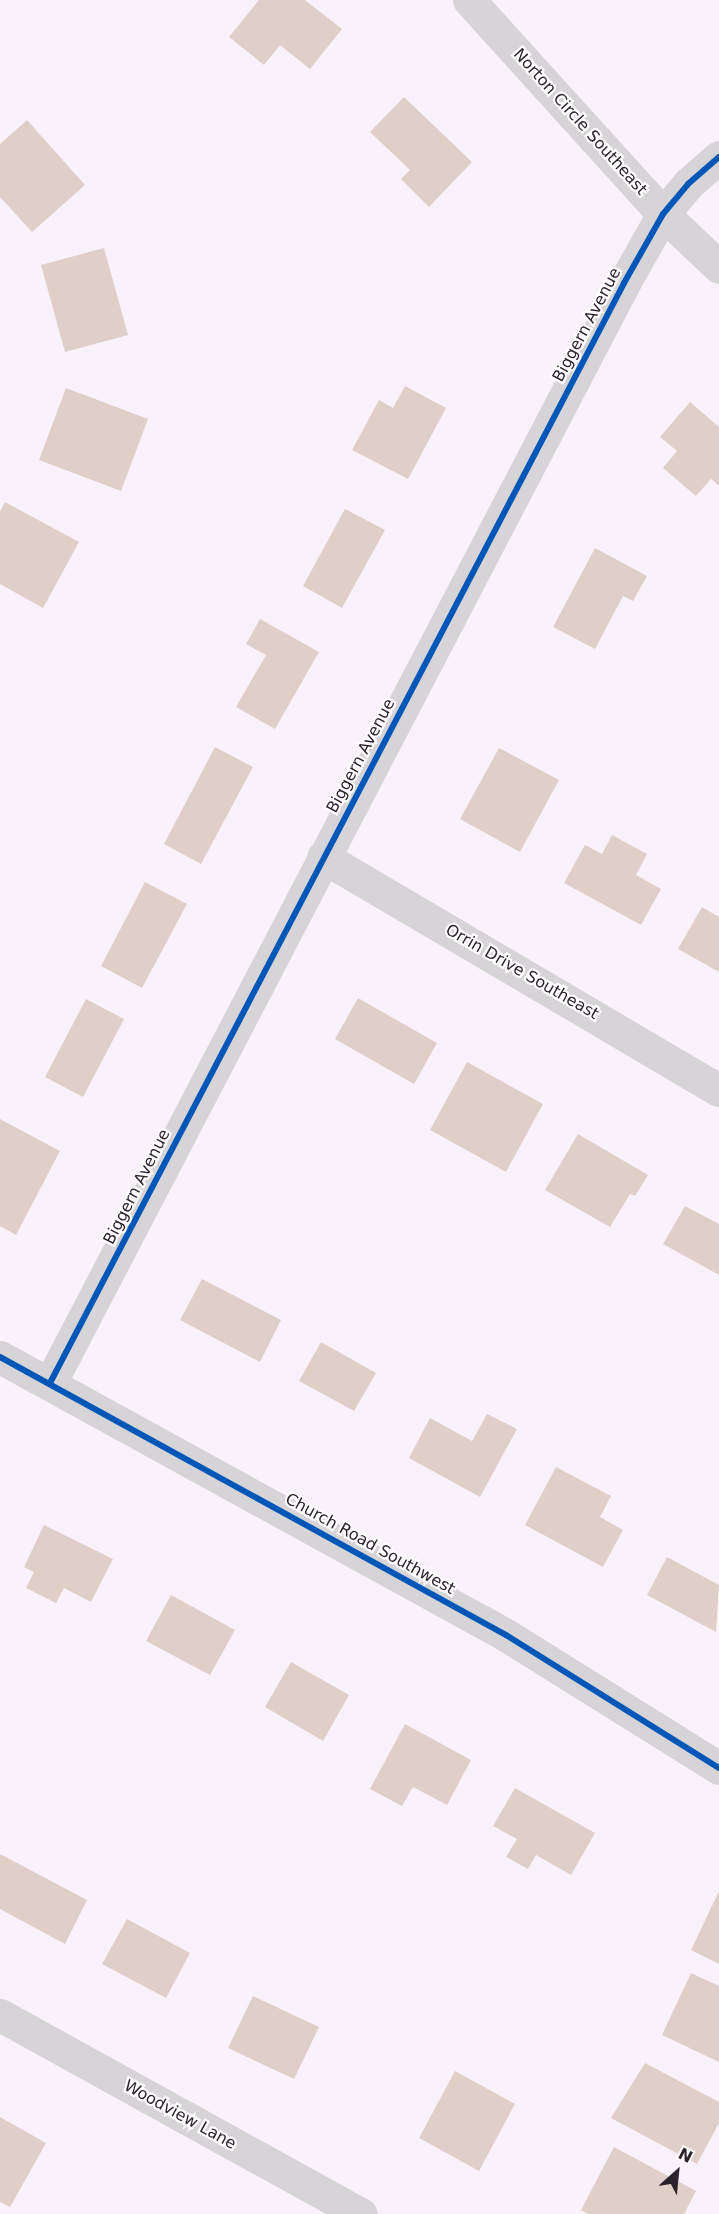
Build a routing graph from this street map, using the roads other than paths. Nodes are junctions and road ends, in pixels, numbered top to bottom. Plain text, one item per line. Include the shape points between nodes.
1 (469, 0) edge
2 (719, 157) edge
3 (663, 214) junction
4 (719, 267) edge
5 (323, 857) junction
6 (719, 1090) edge
7 (0, 1357) edge
8 (50, 1383) junction
9 (719, 1768) edge
10 (0, 2015) edge
11 (361, 2214) edge

1 - 3 street, Norton Circle Southeast
2 - 3 street, Biggern Avenue via 688,184
3 - 4 street, Norton Circle Southeast
3 - 5 street, Biggern Avenue
5 - 6 street, Orrin Drive Southeast
5 - 8 street, Biggern Avenue
7 - 8 street, Church Road Southwest
8 - 9 street, Church Road Southwest via 506,1635
10 - 11 street, Woodview Lane

